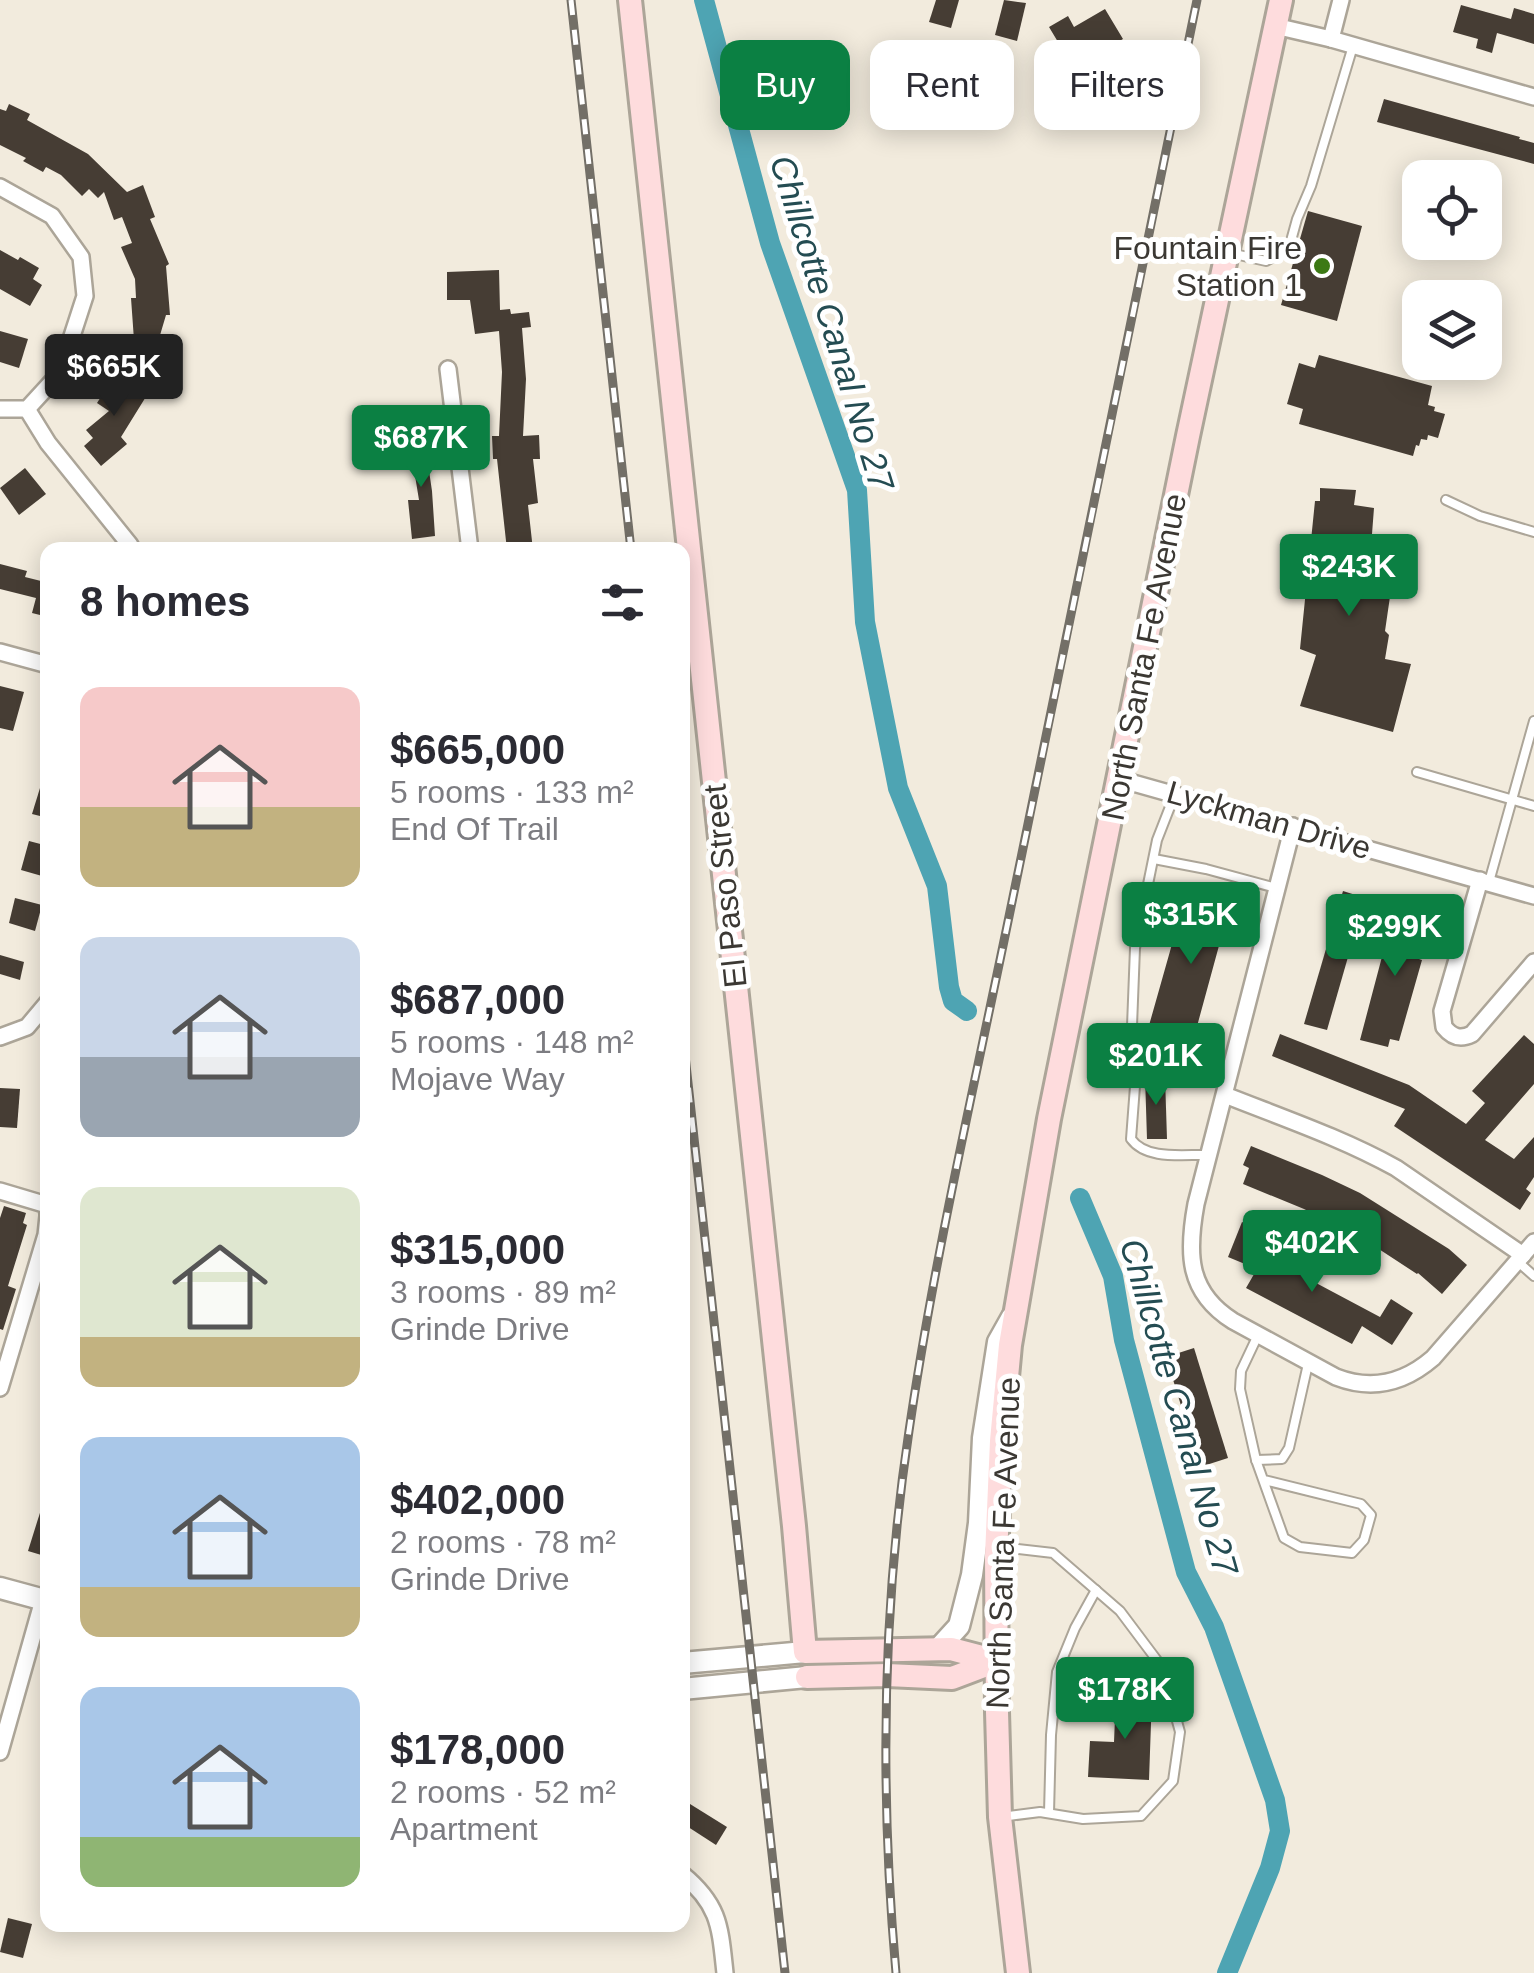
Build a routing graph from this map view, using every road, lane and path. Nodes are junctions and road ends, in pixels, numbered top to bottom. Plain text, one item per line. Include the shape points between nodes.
1 (630, 0) edge
2 (1281, 0) edge
3 (1341, 0) edge
4 (1275, 26) junction
5 (1331, 40) junction
6 (1353, 46) junction
7 (1534, 97) edge
8 (0, 187) edge
9 (1227, 253) junction
10 (448, 369) dead end
11 (0, 410) edge
12 (27, 410) junction
13 (1446, 500) dead end
14 (1534, 532) edge
15 (128, 542) edge
16 (469, 542) edge
17 (688, 542) edge
18 (690, 558) edge
19 (0, 652) edge
20 (40, 663) edge
21 (1534, 721) edge
22 (1417, 772) dead end
23 (1119, 779) junction
24 (1175, 794) junction
25 (1512, 800) junction
26 (1534, 806) edge
27 (1293, 826) junction
28 (1154, 859) junction
29 (1484, 881) junction
30 (1278, 888) junction
31 (1534, 896) edge
32 (1534, 962) edge
33 (40, 1012) edge
34 (0, 1037) edge
35 (1144, 1066) junction
36 (1227, 1088) junction
37 (1209, 1155) junction
38 (0, 1192) edge
39 (40, 1203) edge
40 (1534, 1242) edge
41 (40, 1255) edge
42 (1520, 1258) junction
43 (1534, 1276) edge
44 (1016, 1311) junction
45 (1258, 1335) junction
46 (1308, 1362) junction
47 (0, 1388) edge
48 (1256, 1460) junction
49 (1264, 1480) junction
50 (996, 1546) junction
51 (0, 1588) edge
52 (1096, 1590) junction
53 (40, 1599) edge
54 (40, 1617) edge
55 (938, 1650) junction
56 (805, 1652) junction
57 (996, 1661) junction
58 (690, 1662) edge
59 (807, 1677) joint
60 (690, 1688) edge
61 (0, 1752) edge
62 (1050, 1813) junction
63 (1000, 1817) junction
64 (690, 1880) edge
65 (725, 1973) edge
66 (1018, 1973) edge

1 - 17 main road, El Paso Street
2 - 4 main road, North Santa Fe Avenue
3 - 5 street
4 - 5 street
4 - 9 main road, North Santa Fe Avenue
5 - 6 street
6 - 7 street
6 - 9 lane via 1289,248 1266,261
8 - 12 street via 52,216 82,257 84,296 60,374
9 - 23 main road, North Santa Fe Avenue
10 - 16 street
11 - 12 street
12 - 15 street
13 - 14 lane
18 - 56 main road, El Paso Street
19 - 20 street
21 - 25 lane
22 - 25 lane
23 - 24 street, Lyckman Drive
23 - 44 main road, North Santa Fe Avenue
24 - 27 street, Lyckman Drive
24 - 28 lane
25 - 26 lane
25 - 29 lane
27 - 29 street, Lyckman Drive
27 - 30 street
28 - 30 lane
28 - 35 lane via 1135,948 1132,1026
29 - 31 street, Lyckman Drive
29 - 32 street via 1442,1011 1444,1027 1460,1038 1472,1034
30 - 36 street
33 - 34 street via 27,1027
35 - 36 lane
35 - 37 lane via 1136,1073 1131,1139 1154,1154
36 - 37 street
36 - 42 street via 1396,1168
37 - 45 street via 1190,1245 1198,1283 1218,1311
38 - 39 street
40 - 42 street
41 - 47 street
42 - 43 lane
42 - 46 street via 1433,1358 1404,1378 1352,1383
44 - 50 main road, North Santa Fe Avenue
44 - 55 street via 998,1342 972,1575 959,1626
45 - 46 street
45 - 48 lane via 1240,1388
46 - 48 lane via 1289,1448 1282,1459
48 - 49 lane
49 - 49 lane via 1284,1538 1300,1547 1352,1553 1364,1540 1371,1515 1360,1504
50 - 52 lane via 1052,1553
50 - 57 main road, North Santa Fe Avenue
51 - 53 street
52 - 62 lane via 1057,1672
52 - 62 lane via 1162,1667 1180,1732 1173,1781 1141,1816
54 - 61 street
55 - 56 main road
55 - 57 main road
56 - 58 street
57 - 59 main road via 952,1678
57 - 63 main road, North Santa Fe Avenue
59 - 60 street
62 - 63 lane
63 - 66 main road, North Santa Fe Avenue
64 - 65 street via 714,1911

